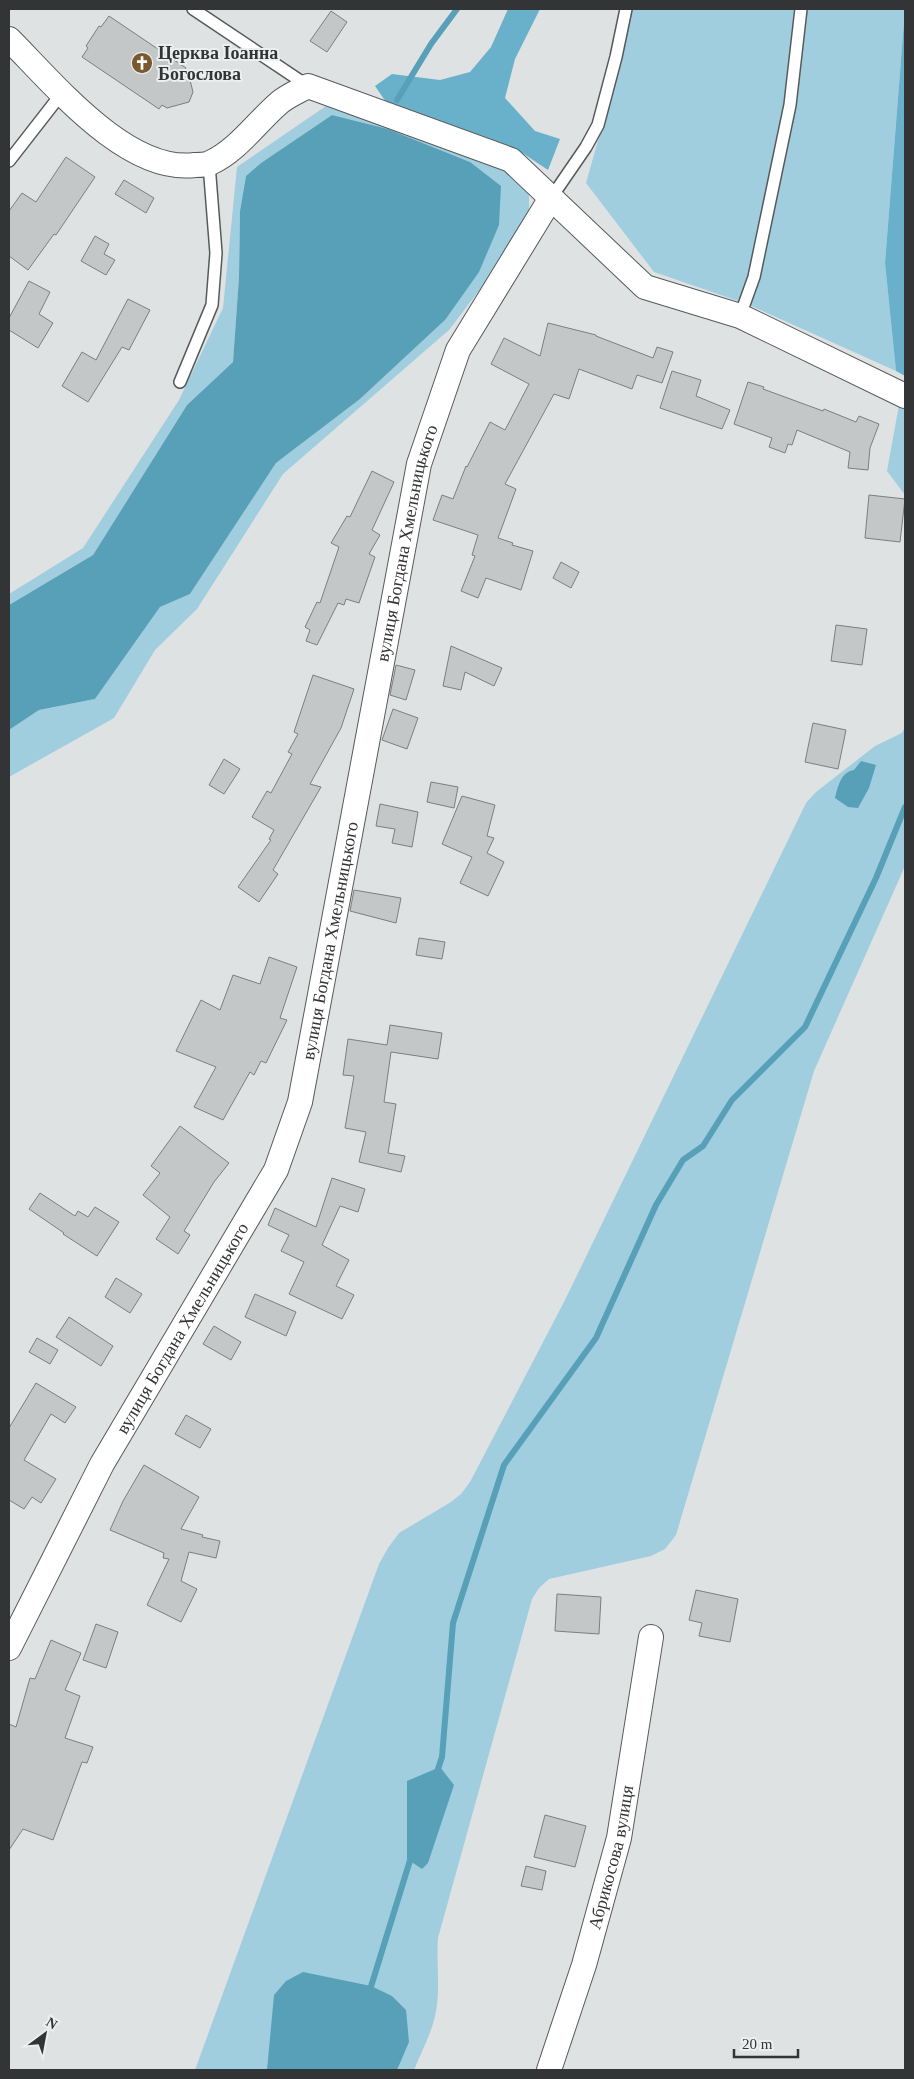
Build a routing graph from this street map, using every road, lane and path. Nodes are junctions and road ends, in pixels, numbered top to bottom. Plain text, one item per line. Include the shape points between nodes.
1 (193, 9) edge
2 (626, 9) edge
3 (801, 9) edge
4 (9, 40) edge
5 (308, 86) junction
6 (62, 93) junction
7 (9, 160) edge
8 (209, 164) junction
9 (551, 198) junction
10 (740, 316) junction
11 (180, 382) dead end
12 (905, 396) edge
13 (651, 1638) dead end
14 (9, 1648) edge
15 (549, 2070) edge

1 - 5 lane
2 - 9 lane via 598,124
3 - 10 lane via 790,105 754,277
4 - 6 street
5 - 8 street via 280,102 237,145
5 - 9 street via 511,160
6 - 7 lane
6 - 8 street via 128,149 154,161 182,167
8 - 11 lane via 216,253 212,305
9 - 10 street via 645,287
9 - 14 street, вулиця Богдана Хмельницького via 458,350 419,464 300,1102 276,1170 102,1464
10 - 12 street
13 - 15 street, Абрикосова вулиця via 619,1838 584,1965

